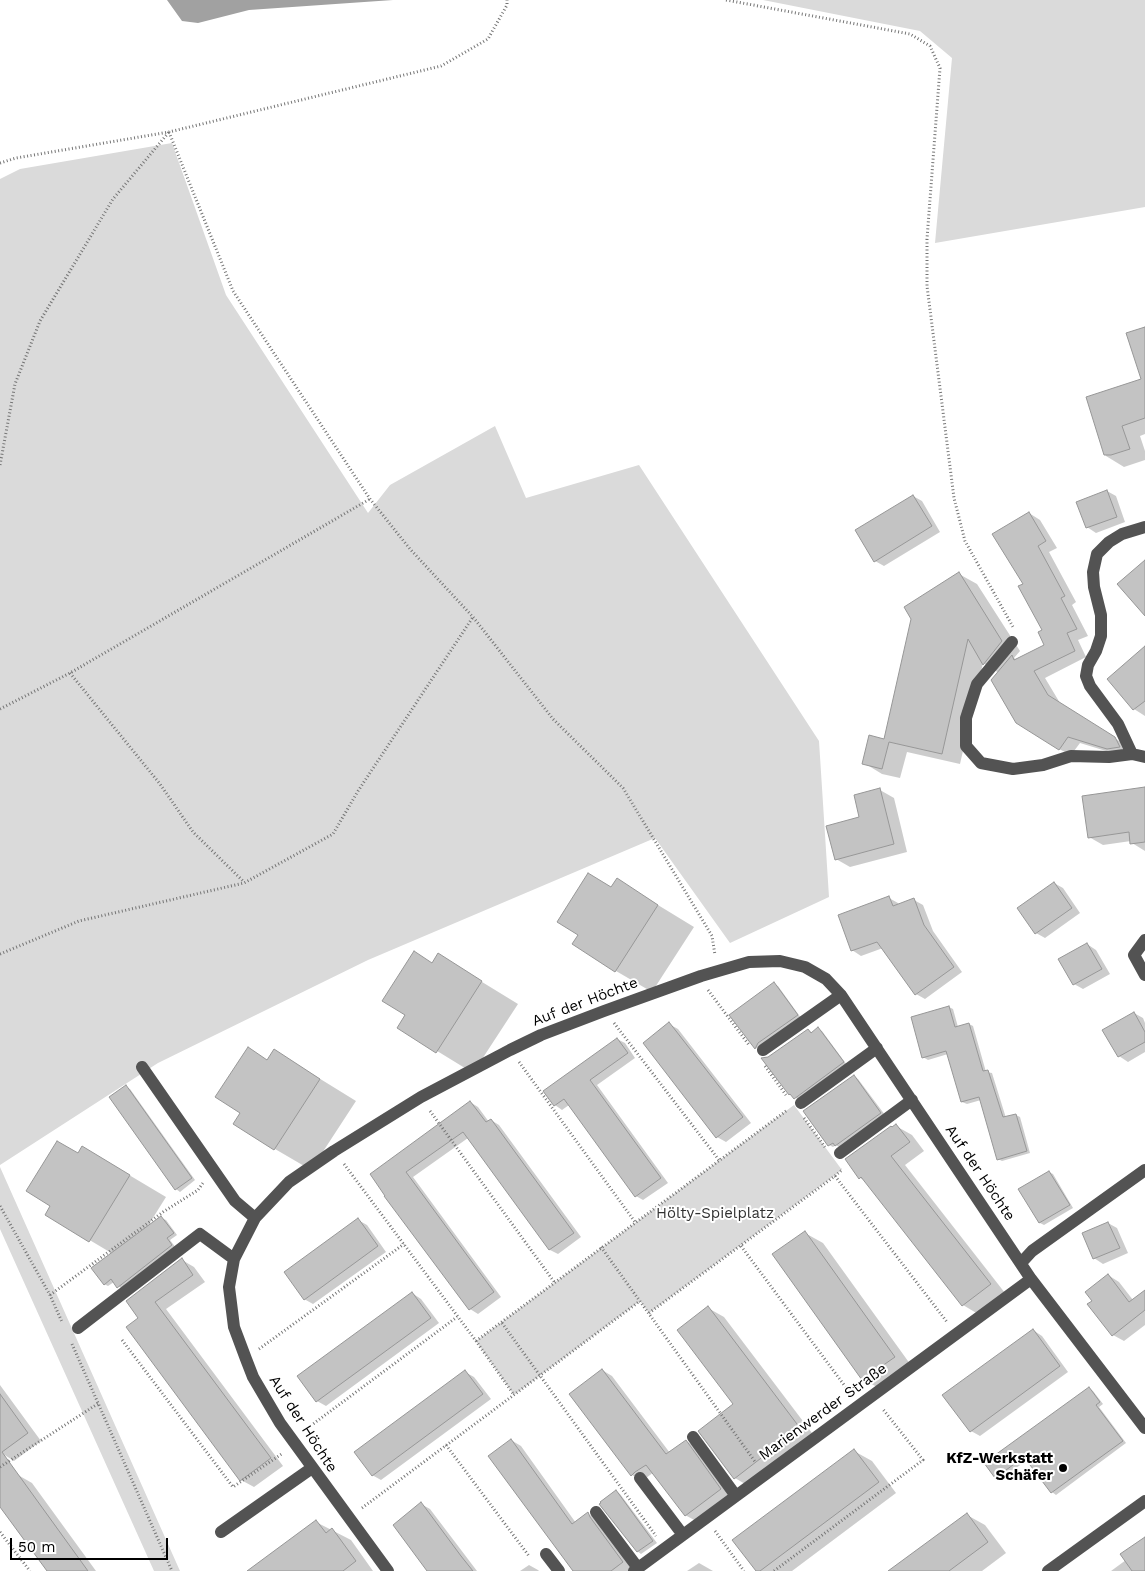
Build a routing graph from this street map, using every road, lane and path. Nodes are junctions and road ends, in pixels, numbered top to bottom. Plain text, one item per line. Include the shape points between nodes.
1 (506, 0) edge
2 (726, 0) edge
3 (169, 132) junction
4 (0, 162) edge
5 (0, 465) edge
6 (370, 499) junction
7 (1145, 527) edge
8 (473, 618) junction
9 (1012, 642) joint
10 (70, 673) junction
11 (0, 709) edge
12 (1139, 756) edge
13 (244, 883) junction
14 (1145, 940) edge
15 (0, 954) edge
16 (718, 970) junction
17 (1145, 975) edge
18 (701, 976) junction
19 (841, 995) junction
20 (604, 1011) junction
21 (878, 1048) junction
22 (510, 1050) junction
23 (759, 1053) junction
24 (142, 1067) dead end
25 (420, 1097) junction
26 (912, 1100) junction
27 (797, 1104) junction
28 (826, 1149) dead end
29 (334, 1151) junction
30 (838, 1158) joint
31 (719, 1160) junction
32 (1145, 1170) edge
33 (215, 1172) junction
34 (835, 1176) junction
35 (0, 1206) edge
36 (255, 1218) junction
37 (635, 1222) junction
38 (404, 1244) junction
39 (741, 1246) junction
40 (602, 1247) junction
41 (234, 1259) junction
42 (1021, 1264) junction
43 (1031, 1279) junction
44 (555, 1282) junction
45 (50, 1295) junction
46 (640, 1301) junction
47 (650, 1313) junction
48 (457, 1317) junction
49 (62, 1322) dead end
50 (502, 1323) junction
51 (78, 1328) dead end
52 (956, 1335) junction
53 (70, 1340) dead end
54 (122, 1340) dead end
55 (476, 1341) junction
56 (246, 1359) junction
57 (540, 1376) junction
58 (514, 1395) junction
59 (872, 1396) junction
60 (99, 1403) junction
61 (859, 1406) junction
62 (1145, 1428) edge
63 (693, 1437) dead end
64 (294, 1442) junction
65 (446, 1445) junction
66 (0, 1467) edge
67 (312, 1468) junction
68 (765, 1475) junction
69 (640, 1478) dead end
70 (736, 1496) junction
71 (1145, 1501) edge
72 (596, 1512) dead end
73 (348, 1517) junction
74 (706, 1519) junction
75 (0, 1532) edge
76 (221, 1532) dead end
77 (683, 1535) junction
78 (665, 1548) junction
79 (546, 1554) dead end
80 (534, 1563) dead end
81 (636, 1570) edge
82 (30, 1571) edge
83 (172, 1571) edge
84 (388, 1571) edge
85 (559, 1571) edge
86 (744, 1571) edge
87 (774, 1571) edge
88 (1048, 1571) edge

1 - 3 path via 507,5 488,39 441,66
2 - 9 path via 910,34 930,46 940,68 927,239 927,286 954,498 965,540 1016,632
3 - 4 path
3 - 5 path via 113,198 40,321 15,384
3 - 6 path via 233,291
6 - 8 path
6 - 10 path
7 - 12 street via 1122,534 1097,554 1093,572 1101,615 1101,636 1086,676
8 - 13 path via 332,834
8 - 16 path via 553,719 623,788 712,936
9 - 12 street via 977,684 966,718 966,746 981,763 1013,769 1043,765 1072,756
10 - 11 path
10 - 13 path via 160,784 192,832
13 - 15 path via 79,921
14 - 17 street via 1134,955
16 - 18 street, Auf der Höchte
16 - 19 street, Auf der Höchte via 749,962 780,961 805,967 826,979
18 - 20 street, Auf der Höchte
18 - 23 path
19 - 21 street, Auf der Höchte
19 - 23 street
20 - 22 street, Auf der Höchte
20 - 31 path
21 - 26 street, Auf der Höchte
21 - 27 street
22 - 25 street, Auf der Höchte
22 - 37 path
23 - 27 path
24 - 33 street
25 - 29 street, Auf der Höchte
25 - 44 path
26 - 30 street
26 - 42 street, Auf der Höchte
27 - 28 path
27 - 31 path
29 - 36 street, Auf der Höchte via 289,1182
29 - 38 path
30 - 34 path via 842,1170
31 - 37 path
32 - 42 street via 1032,1251
33 - 36 street via 235,1201
33 - 45 path via 198,1190
34 - 39 path
34 - 52 path
35 - 45 path
36 - 41 street, Auf der Höchte
37 - 40 path
38 - 48 path
38 - 56 path
39 - 47 path
39 - 61 path
40 - 44 path
40 - 46 path
41 - 51 street via 200,1234
41 - 56 street, Auf der Höchte via 229,1287 234,1327
42 - 43 street, Auf der Höchte
43 - 52 street, Marienwerder Straße
43 - 62 street, Auf der Höchte
44 - 50 path
45 - 49 path
46 - 47 path
46 - 57 path
47 - 68 path
48 - 55 path
48 - 64 path
50 - 55 path
50 - 57 path
52 - 59 street, Marienwerder Straße
53 - 60 path
54 - 64 path via 233,1487
55 - 58 path
56 - 64 street, Auf der Höchte via 253,1377
57 - 58 path
57 - 78 path
58 - 65 path
59 - 61 street, Marienwerder Straße
59 - 87 path via 923,1460
60 - 66 path
60 - 83 path
61 - 68 street, Marienwerder Straße
63 - 70 street
64 - 67 street, Auf der Höchte
65 - 73 path
65 - 80 path
67 - 73 street, Auf der Höchte
67 - 76 street
68 - 70 street, Marienwerder Straße
69 - 77 street
70 - 74 street, Marienwerder Straße
71 - 88 street
72 - 81 street
73 - 84 street, Auf der Höchte
74 - 77 street, Marienwerder Straße
74 - 86 path
75 - 82 path
77 - 78 street, Marienwerder Straße
78 - 81 street, Marienwerder Straße
79 - 85 street

